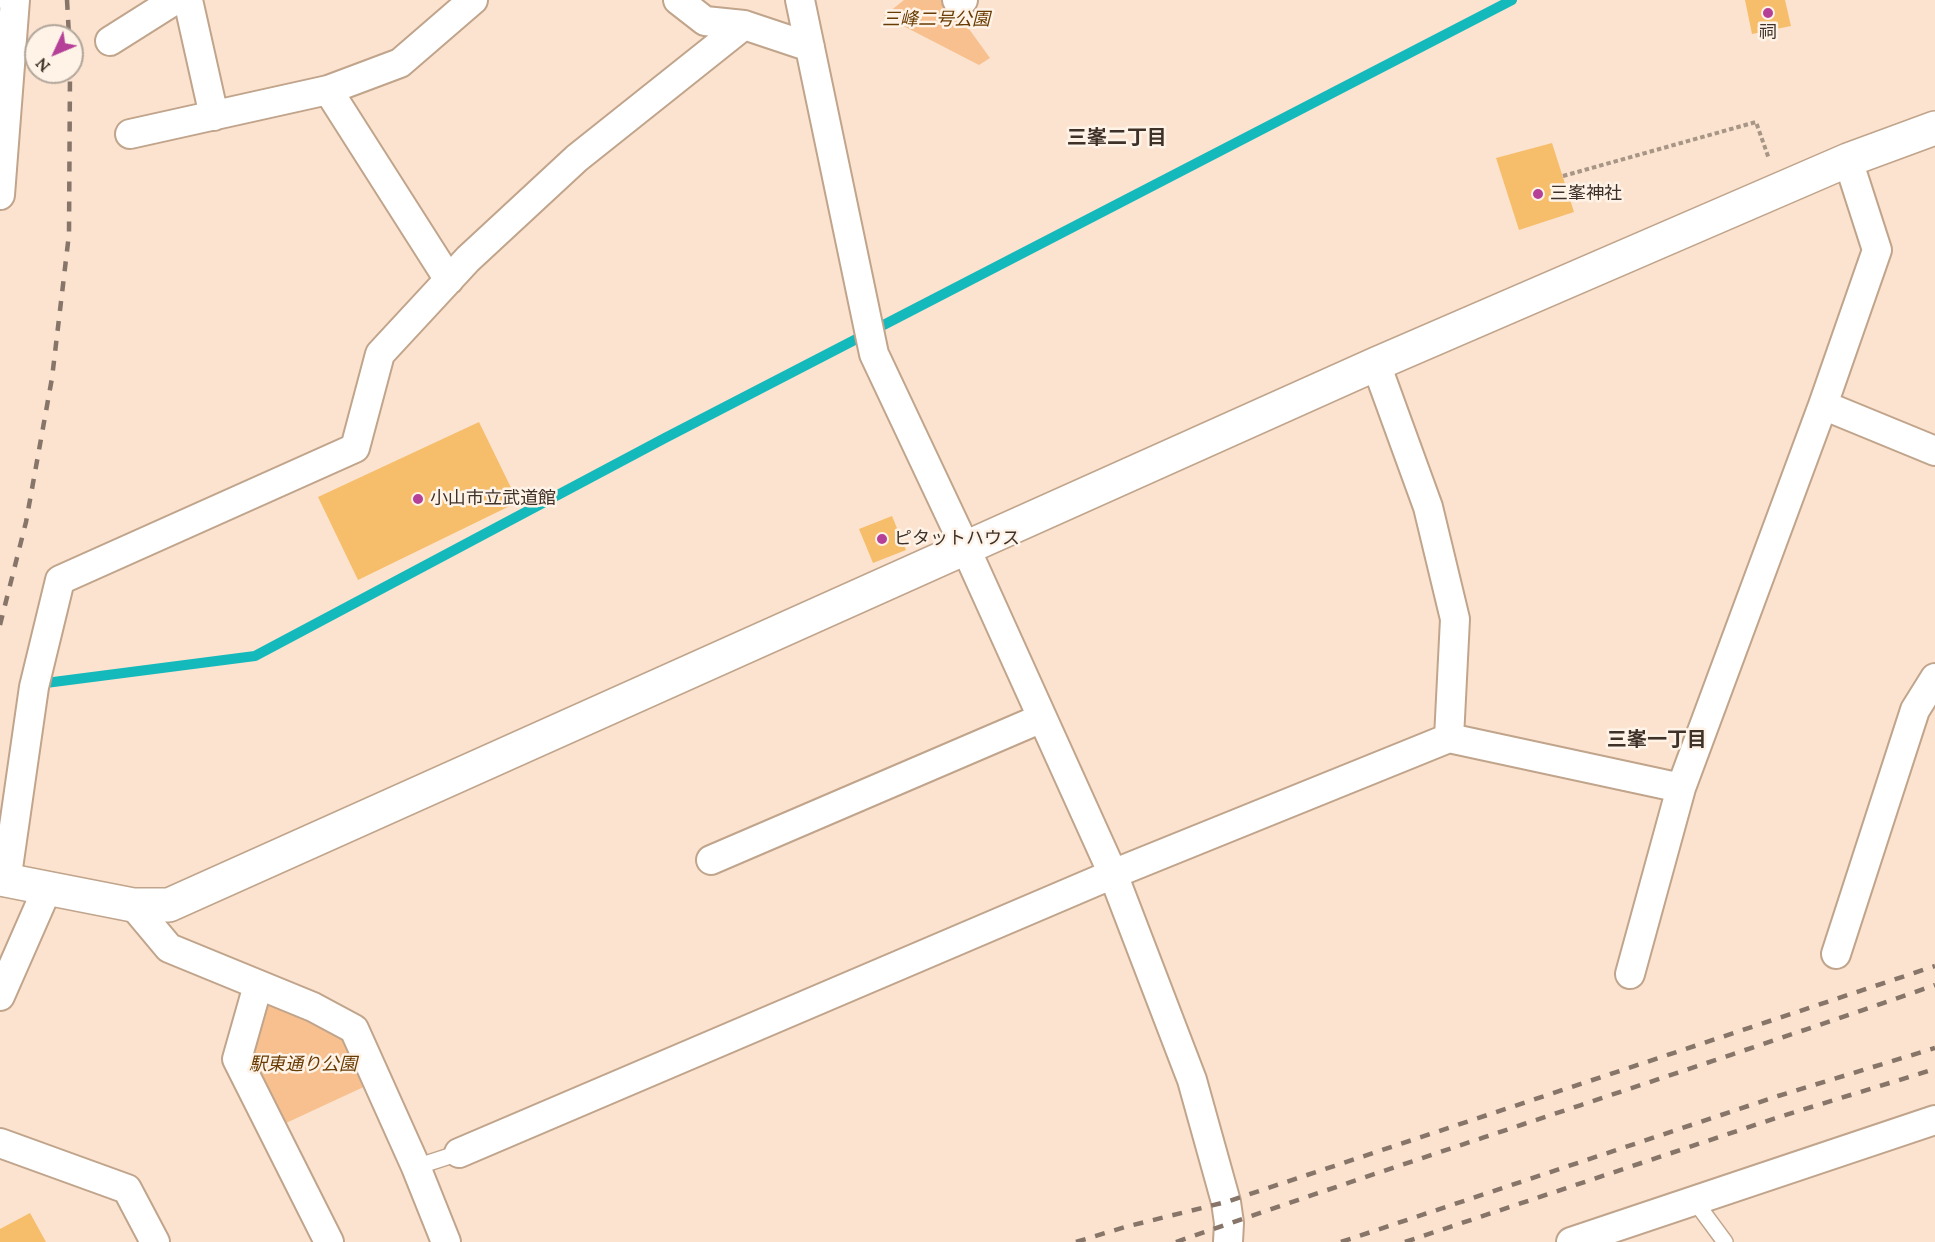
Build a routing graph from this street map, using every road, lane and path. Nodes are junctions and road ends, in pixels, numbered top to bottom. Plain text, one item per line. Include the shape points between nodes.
1 (13, 0) edge
2 (175, 0) edge
3 (188, 0) edge
4 (473, 0) edge
5 (678, 0) edge
6 (800, 0) edge
7 (957, 0) edge
8 (963, 0) edge
9 (744, 26) junction
10 (110, 41) dead end
11 (810, 46) junction
12 (328, 90) junction
13 (214, 116) junction
14 (1935, 128) edge
15 (130, 134) dead end
16 (1848, 160) junction
17 (1563, 176) dead end
18 (1779, 190) junction
19 (0, 195) edge
20 (449, 280) junction
21 (1376, 364) junction
22 (1823, 405) junction
23 (1935, 451) edge
24 (966, 549) junction
25 (1935, 678) edge
26 (1042, 718) junction
27 (1449, 738) junction
28 (1681, 788) junction
29 (711, 860) dead end
30 (1113, 874) junction
31 (3, 881) edge
32 (47, 889) junction
33 (134, 905) junction
34 (1836, 954) dead end
35 (1630, 974) dead end
36 (258, 985) junction
37 (0, 996) edge
38 (1935, 1120) edge
39 (0, 1143) edge
40 (459, 1153) joint
41 (416, 1167) junction
42 (1694, 1200) junction
43 (155, 1242) edge
44 (329, 1242) edge
45 (446, 1242) edge
46 (1228, 1242) edge
47 (1571, 1242) edge
48 (1725, 1242) edge

1 - 19 street
2 - 10 street
3 - 13 street
4 - 12 street via 400,63
5 - 9 street via 705,21
6 - 11 street
7 - 8 street
9 - 11 street
9 - 20 street via 577,158
11 - 24 street via 874,354
12 - 13 street
12 - 20 street
13 - 15 street
14 - 16 street
16 - 18 street
16 - 22 street via 1877,250
17 - 18 path via 1756,122
18 - 21 street
20 - 31 street via 380,354 355,448 60,580 32,702
21 - 24 street
21 - 27 street via 1428,507 1455,620
22 - 23 street
22 - 28 street
24 - 26 street
24 - 33 street via 169,905
25 - 34 street via 1915,710
26 - 29 street
26 - 30 street
27 - 28 street
27 - 30 street
28 - 35 street
30 - 40 street
30 - 46 street via 1192,1080 1226,1202
31 - 32 street
32 - 33 street
32 - 37 street
33 - 36 street via 169,948
36 - 41 street via 354,1029
36 - 44 street via 237,1059
38 - 42 street
39 - 43 street via 127,1189
40 - 41 lane
41 - 45 street
42 - 47 street
42 - 48 lane

